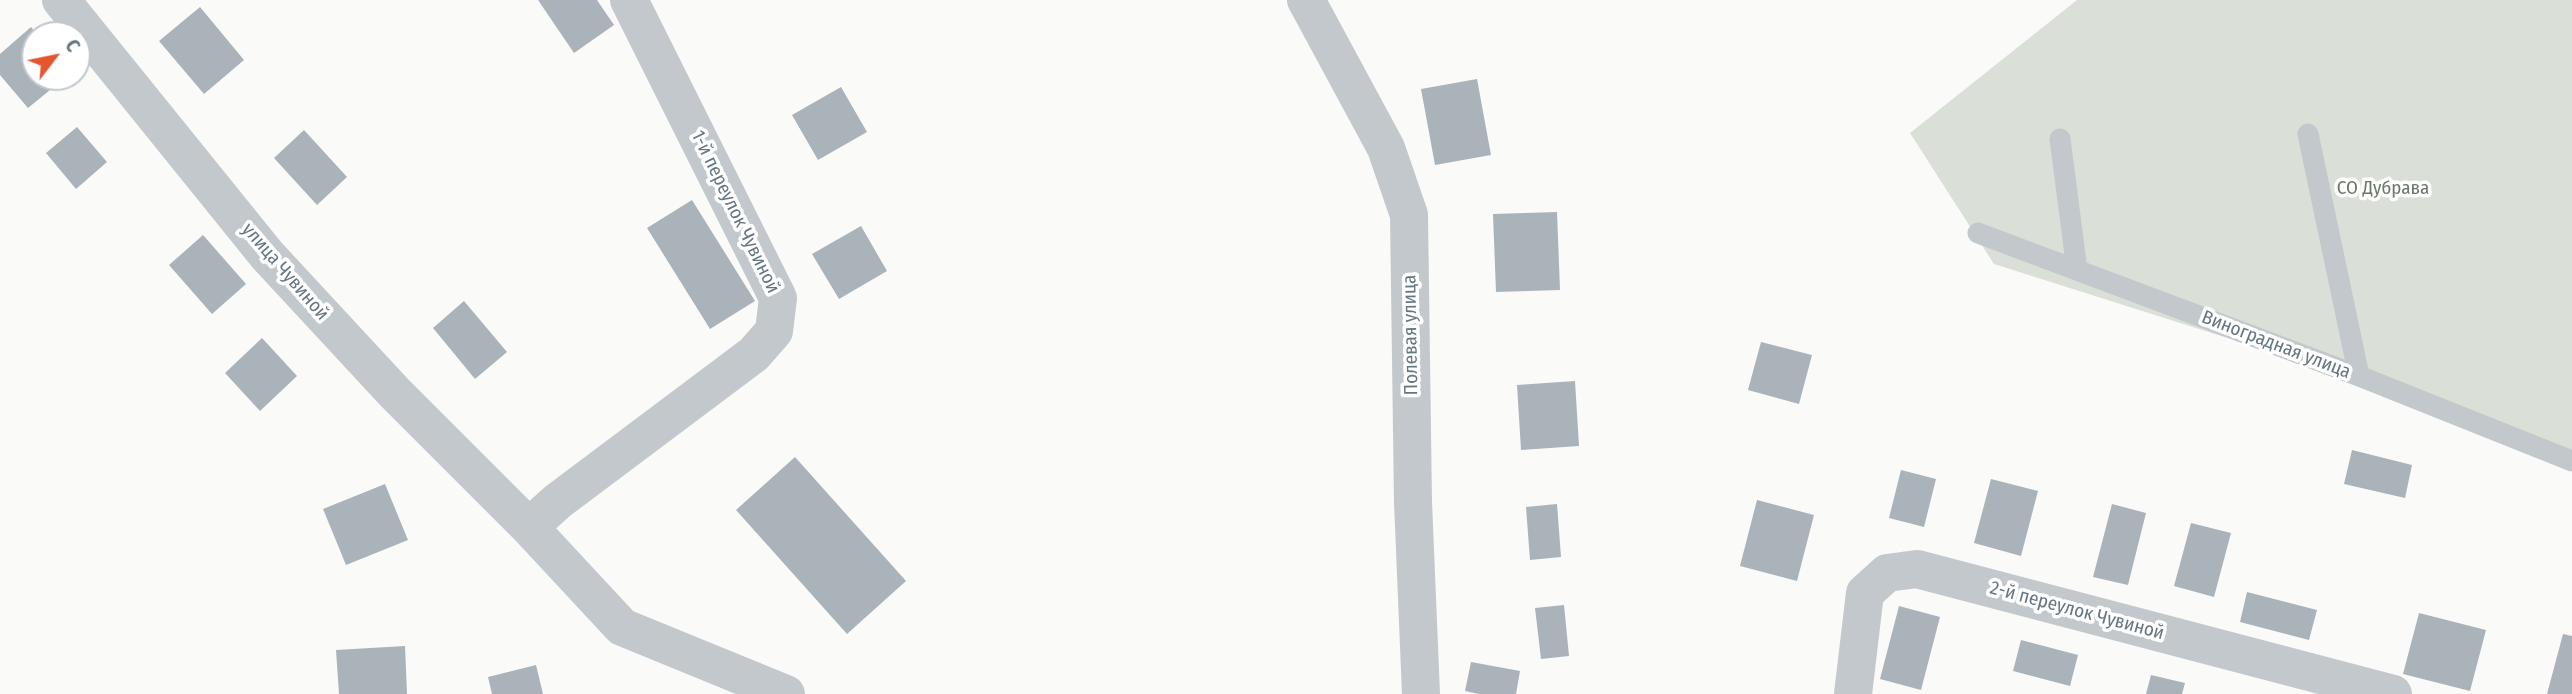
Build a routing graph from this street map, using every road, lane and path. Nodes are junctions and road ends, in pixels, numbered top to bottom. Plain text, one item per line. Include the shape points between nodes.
1 (61, 0) edge
2 (629, 0) edge
3 (1306, 0) edge
4 (2308, 134) dead end
5 (2060, 139) dead end
6 (1978, 233) dead end
7 (2077, 270) junction
8 (2359, 376) junction
9 (2572, 461) edge
10 (529, 527) junction
11 (786, 694) edge
12 (1421, 694) edge
13 (1853, 694) edge
14 (2393, 694) edge

1 - 10 street, улица Чувиной via 267,255 394,392
2 - 10 street, 1-й переулок Чувиной via 778,298 774,331 754,354
3 - 12 street, Полевая улица via 1386,148 1409,215
4 - 8 lane
5 - 7 lane
6 - 7 lane, Виноградная улица
7 - 8 lane, Виноградная улица
8 - 9 lane, Виноградная улица
10 - 11 street, улица Чувиной via 622,627
13 - 14 street, 2-й переулок Чувиной via 1865,593 1887,573 1917,569

